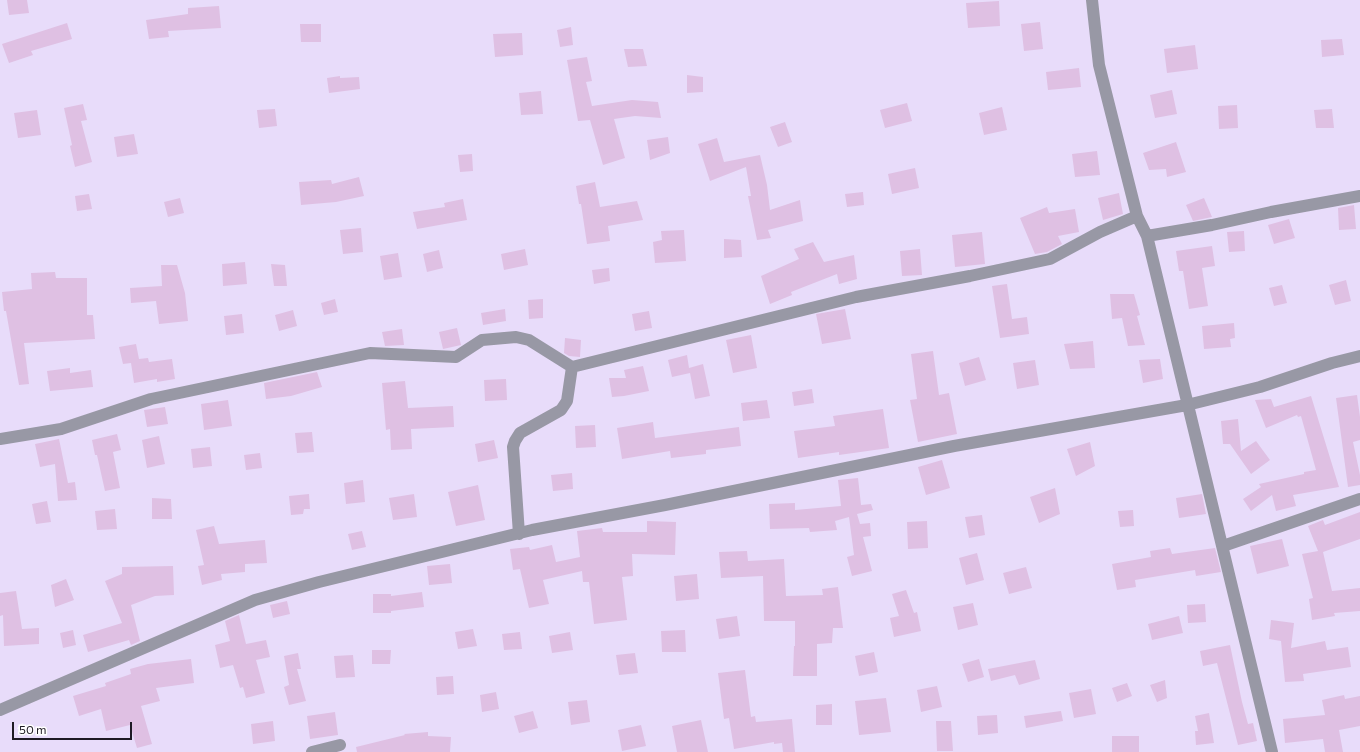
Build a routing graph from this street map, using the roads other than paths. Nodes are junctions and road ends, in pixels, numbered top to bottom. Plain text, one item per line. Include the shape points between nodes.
1 (1092, 0) edge
2 (1360, 196) edge
3 (1137, 216) junction
4 (1147, 236) junction
5 (1360, 356) edge
6 (572, 367) junction
7 (1187, 405) junction
8 (0, 439) edge
9 (1360, 500) edge
10 (520, 534) junction
11 (1223, 546) junction
12 (0, 710) edge
13 (340, 745) dead end
14 (312, 752) edge
15 (1272, 752) edge

1 - 3 street via 1099,65
2 - 4 street
3 - 4 street
3 - 6 street via 1100,232 1050,259 856,297
4 - 7 street
5 - 7 street via 1260,387
6 - 8 street via 529,340 516,336 482,340 456,357 370,353 152,399 61,429
6 - 10 street via 567,401 561,410 520,433 513,447
7 - 10 street via 954,446
7 - 11 street
9 - 11 street
10 - 12 street via 255,600
11 - 15 street
13 - 14 street

